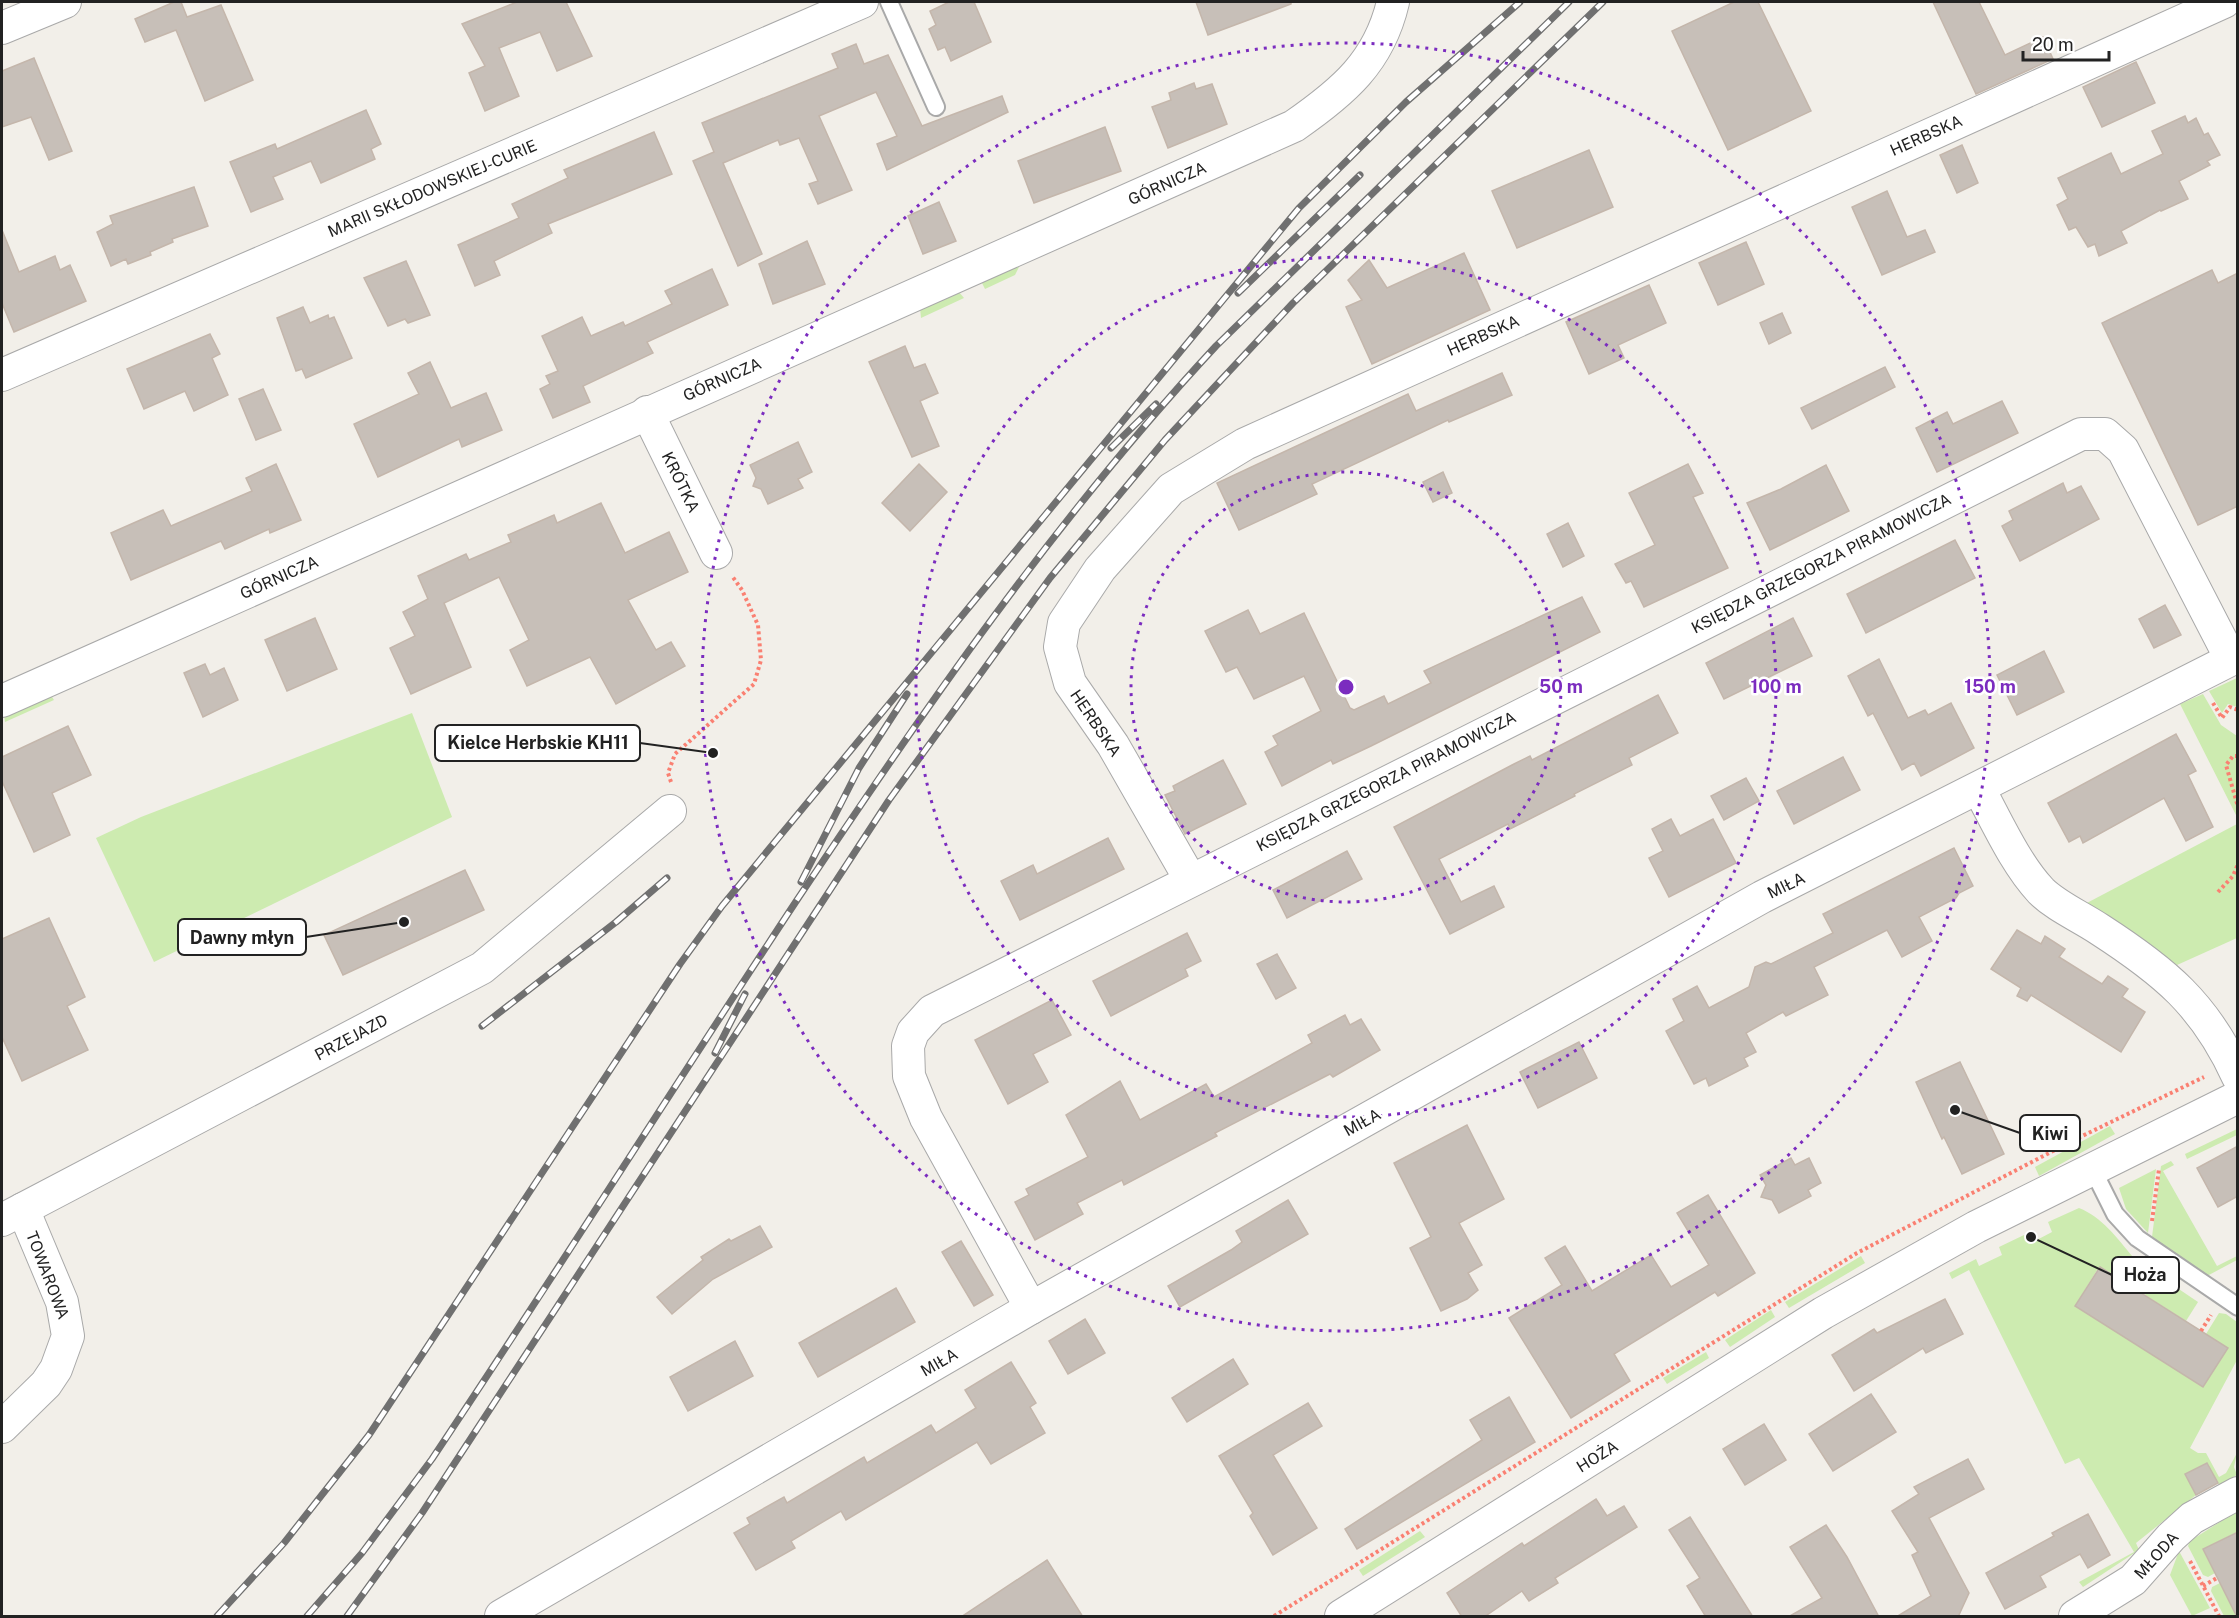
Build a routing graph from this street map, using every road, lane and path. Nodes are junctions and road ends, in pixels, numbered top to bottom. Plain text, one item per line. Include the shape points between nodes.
1 (65, 2) edge
2 (862, 2) edge
3 (889, 2) edge
4 (1393, 2) edge
5 (2224, 2) edge
6 (2, 28) edge
7 (936, 107) dead end
8 (2, 375) edge
9 (647, 412) junction
10 (716, 553) joint
11 (2234, 657) edge
12 (2, 701) edge
13 (2238, 756) edge
14 (1979, 789) junction
15 (2238, 807) edge
16 (670, 811) joint
17 (2238, 864) edge
18 (1190, 879) junction
19 (2218, 892) dead end
20 (2238, 1077) edge
21 (2238, 1097) edge
22 (2159, 1164) dead end
23 (2093, 1170) junction
24 (12, 1214) edge
25 (2148, 1247) junction
26 (2147, 1274) dead end
27 (2136, 1290) dead end
28 (2238, 1307) edge
29 (1031, 1308) junction
30 (2211, 1316) dead end
31 (2201, 1331) dead end
32 (2, 1427) edge
33 (2238, 1493) edge
34 (2187, 1557) dead end
35 (2217, 1578) dead end
36 (2203, 1586) junction
37 (501, 1617) edge
38 (1341, 1617) edge
39 (2075, 1617) edge
40 (2219, 1617) edge

1 - 6 street
2 - 8 street, MARII SKŁODOWSKIEJ-CURIE
3 - 7 lane
4 - 9 street, GÓRNICZA via 1378,46 1365,64 1347,86 1294,126
5 - 18 street, HERBSKA via 1245,444 1171,489 1100,569 1064,623 1060,647 1070,683 1113,745
9 - 10 street, KRÓTKA
9 - 12 street, GÓRNICZA
10 - 16 path via 742,590 758,625 760,660 754,684 675,754 668,773 676,795
11 - 14 street, MIŁA
11 - 18 street, KSIĘDZA GRZEGORZA PIRAMOWICZA via 2123,450 2105,434 2081,434
13 - 15 path via 2226,765
14 - 20 street via 2042,891 2169,978 2197,1007
14 - 29 street, MIŁA via 1762,897
16 - 24 street, PRZEJAZD via 482,968
17 - 19 path
18 - 29 street, KSIĘDZA GRZEGORZA PIRAMOWICZA via 932,1011 908,1046 908,1066 918,1098
21 - 23 street, HOŻA
22 - 25 path
23 - 25 lane via 2115,1214
23 - 38 street, HOŻA via 1976,1227 1822,1313
24 - 32 street, TOWAROWA via 62,1302 68,1336 46,1384
25 - 28 lane
26 - 27 path
29 - 37 street, MIŁA
30 - 31 path
33 - 39 street, MŁODA via 2192,1518 2127,1586
34 - 36 path
35 - 36 path
36 - 40 path

